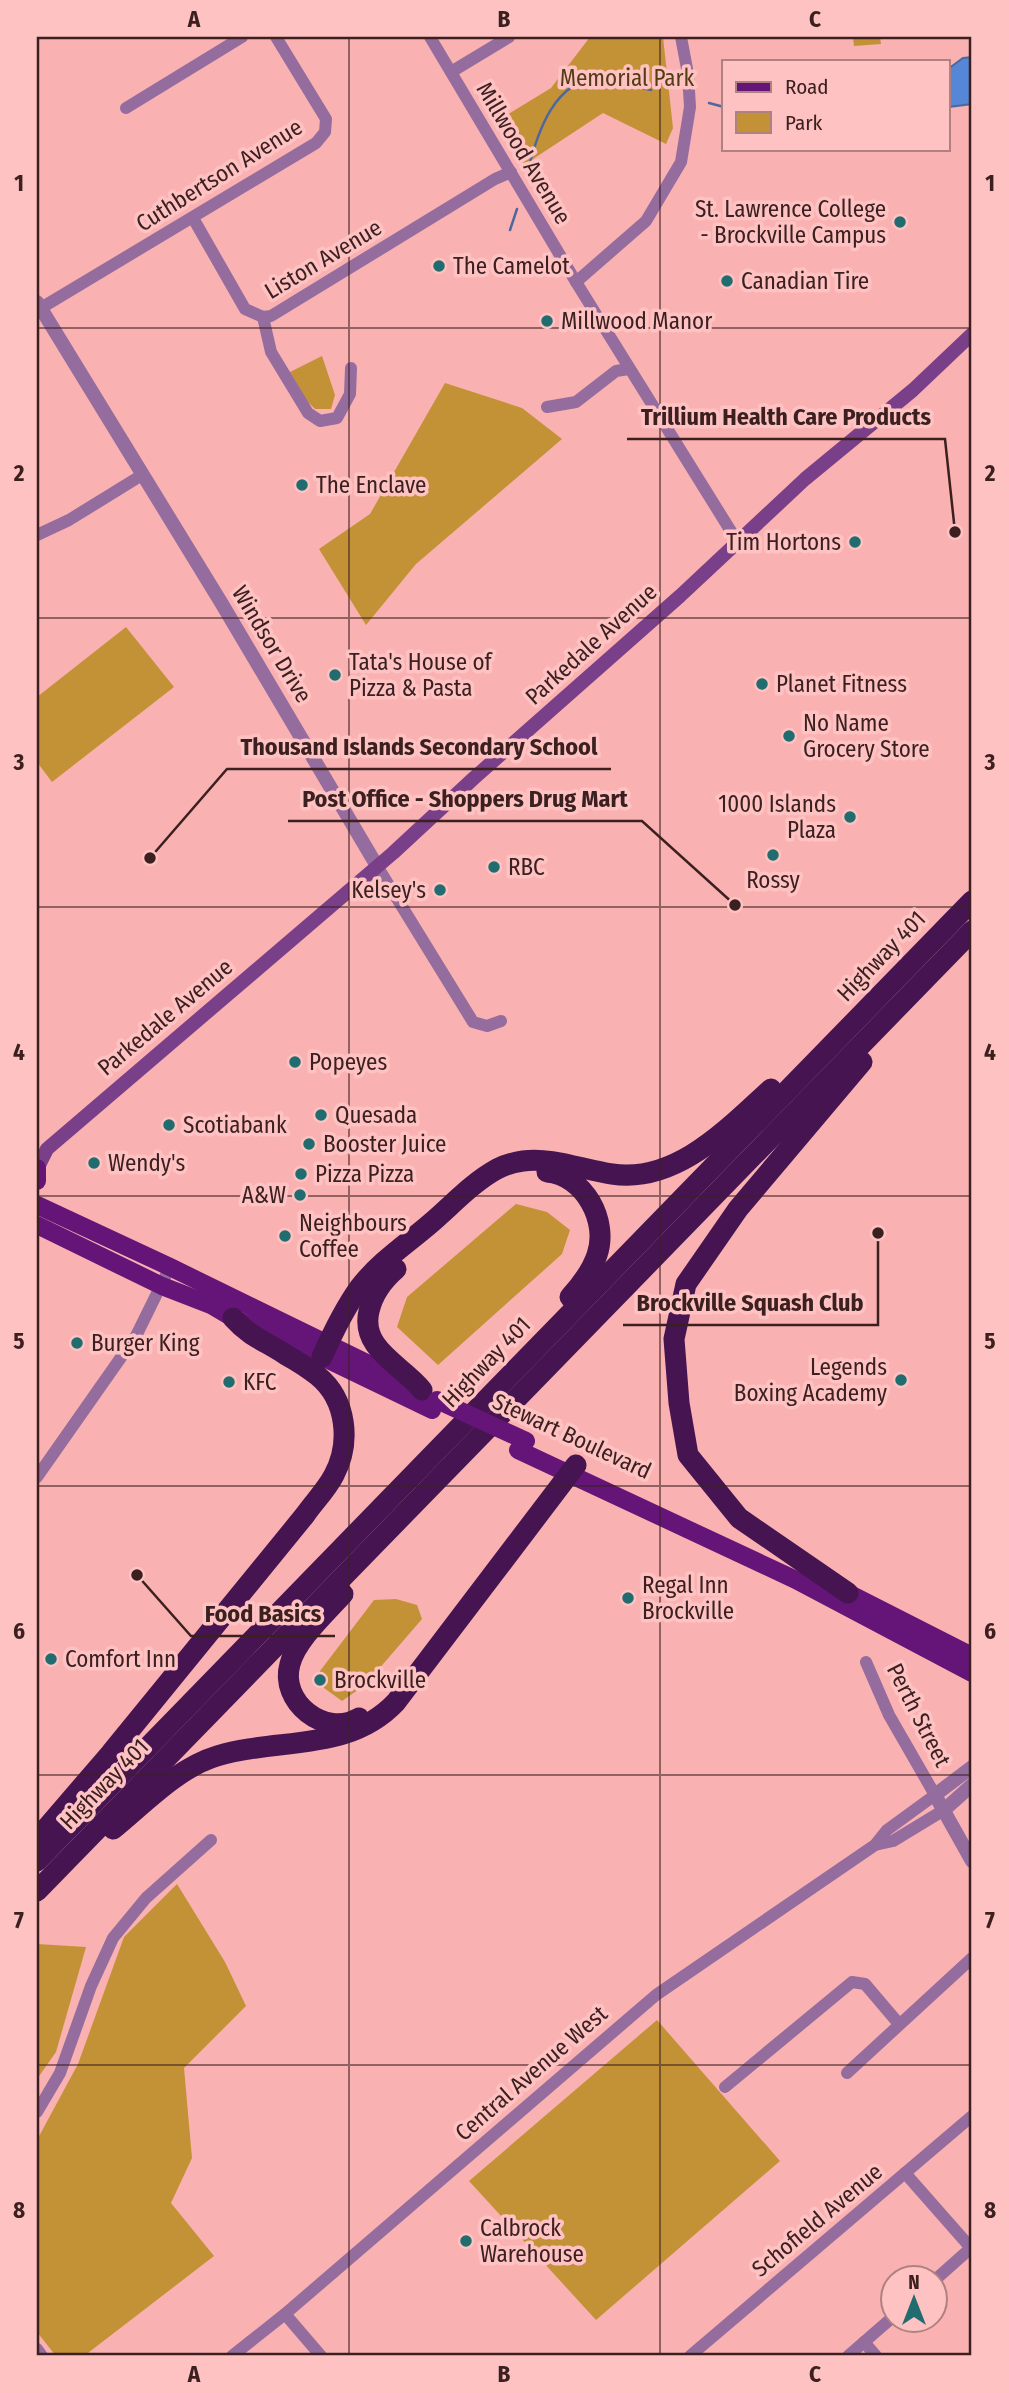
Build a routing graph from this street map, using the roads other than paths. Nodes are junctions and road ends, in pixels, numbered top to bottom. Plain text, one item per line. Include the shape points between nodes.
1 (242, 37) edge
2 (276, 37) edge
3 (430, 37) edge
4 (509, 37) edge
5 (681, 37) edge
6 (452, 72) junction
7 (125, 108) dead end
8 (511, 172) junction
9 (192, 218) junction
10 (576, 282) junction
11 (39, 305) edge
12 (263, 317) junction
13 (972, 334) edge
14 (351, 368) dead end
15 (629, 369) junction
16 (547, 407) dead end
17 (142, 475) junction
18 (37, 534) edge
19 (737, 541) junction
20 (377, 866) junction
21 (972, 901) edge
22 (972, 931) edge
23 (953, 951) junction
24 (876, 1000) junction
25 (500, 1021) dead end
26 (42, 1150) edge
27 (37, 1169) edge
28 (37, 1181) edge
29 (39, 1208) edge
30 (170, 1267) junction
31 (162, 1286) junction
32 (233, 1318) junction
33 (325, 1350) junction
34 (430, 1400) junction
35 (457, 1429) junction
36 (566, 1467) junction
37 (37, 1477) edge
38 (393, 1524) junction
39 (848, 1593) junction
40 (972, 1656) edge
41 (866, 1662) dead end
42 (972, 1673) edge
43 (972, 1768) edge
44 (972, 1785) edge
45 (935, 1795) junction
46 (944, 1810) junction
47 (37, 1839) edge
48 (211, 1840) dead end
49 (875, 1845) junction
50 (37, 1861) edge
51 (972, 1861) edge
52 (37, 1891) edge
53 (37, 1900) edge
54 (972, 1958) edge
55 (899, 2024) junction
56 (847, 2073) dead end
57 (724, 2087) dead end
58 (37, 2112) edge
59 (972, 2116) edge
60 (905, 2173) junction
61 (972, 2247) edge
62 (950, 2267) edge
63 (285, 2314) junction
64 (880, 2328) edge
65 (864, 2342) junction
66 (37, 2349) edge
67 (42, 2356) edge
68 (232, 2356) edge
69 (321, 2356) edge
70 (690, 2356) edge
71 (848, 2356) edge
72 (876, 2356) edge

1 - 7 street
2 - 9 street, Cuthbertson Avenue via 326,119 325,132 316,144
3 - 6 street, Millwood Avenue
4 - 6 street
5 - 10 street via 690,107 681,162 646,220
6 - 8 street, Millwood Avenue
8 - 10 street, Millwood Avenue
8 - 12 street, Liston Avenue
9 - 11 street, Cuthbertson Avenue
9 - 12 street, Liston Avenue via 245,309
10 - 15 street, Millwood Avenue
11 - 17 street, Windsor Drive
12 - 14 street via 271,352 307,413 320,421 337,418 350,394
13 - 19 main road, Parkedale Avenue
15 - 16 street via 615,371 576,402
15 - 19 street, Millwood Avenue
17 - 18 street
17 - 20 street, Windsor Drive
19 - 20 main road, Parkedale Avenue
20 - 25 street, Windsor Drive via 473,1022 487,1026
20 - 26 main road, Parkedale Avenue
21 - 24 highway, Highway 401
22 - 23 highway, Highway 401
23 - 38 highway, Highway 401
23 - 39 highway via 944,971 738,1209 686,1284 674,1339 688,1455 739,1518
24 - 33 highway via 845,1020 758,1101 683,1161 639,1175 615,1175 540,1160 498,1169 369,1276 332,1330
24 - 35 highway, Highway 401
26 - 27 main road, Parkedale Avenue
27 - 28 main road
29 - 30 main road, Stewart Boulevard
29 - 31 main road, Stewart Boulevard
30 - 31 street
30 - 33 main road, Stewart Boulevard
31 - 32 main road, Stewart Boulevard
31 - 37 street via 136,1336
32 - 33 main road, Stewart Boulevard
32 - 47 highway via 246,1333 307,1368 327,1386 342,1410 340,1461 305,1515
33 - 34 main road, Stewart Boulevard
34 - 35 highway via 372,1341 368,1315 377,1289 488,1188 513,1173 555,1173 579,1185 595,1210 600,1240 597,1255 578,1289 481,1395
34 - 36 main road, Stewart Boulevard, bridge
35 - 50 highway, Highway 401
36 - 38 highway via 380,1701 351,1722 321,1721 291,1693 289,1667 299,1645 384,1545
36 - 39 main road, Stewart Boulevard
36 - 42 main road, Stewart Boulevard
36 - 53 highway via 383,1716 335,1738 249,1748 195,1766 110,1832
38 - 52 highway, Highway 401
39 - 40 main road, Stewart Boulevard
41 - 45 street, Perth Street via 889,1715
43 - 45 street, Central Avenue West
44 - 46 street, Central Avenue West
45 - 46 street, Perth Street
45 - 49 street, Central Avenue West via 887,1830
46 - 49 street, Central Avenue West via 893,1841
46 - 51 street, Perth Street
48 - 58 street via 146,1898 113,1938 60,2073
49 - 63 street, Central Avenue West via 656,1995
54 - 55 street
55 - 56 street
55 - 57 street via 866,1984 852,1983
59 - 60 street, Schofield Avenue
60 - 61 street
60 - 70 street, Schofield Avenue
61 - 62 street
63 - 68 street, Central Avenue West
63 - 69 street
64 - 65 street
65 - 71 street
65 - 72 street
66 - 67 street

